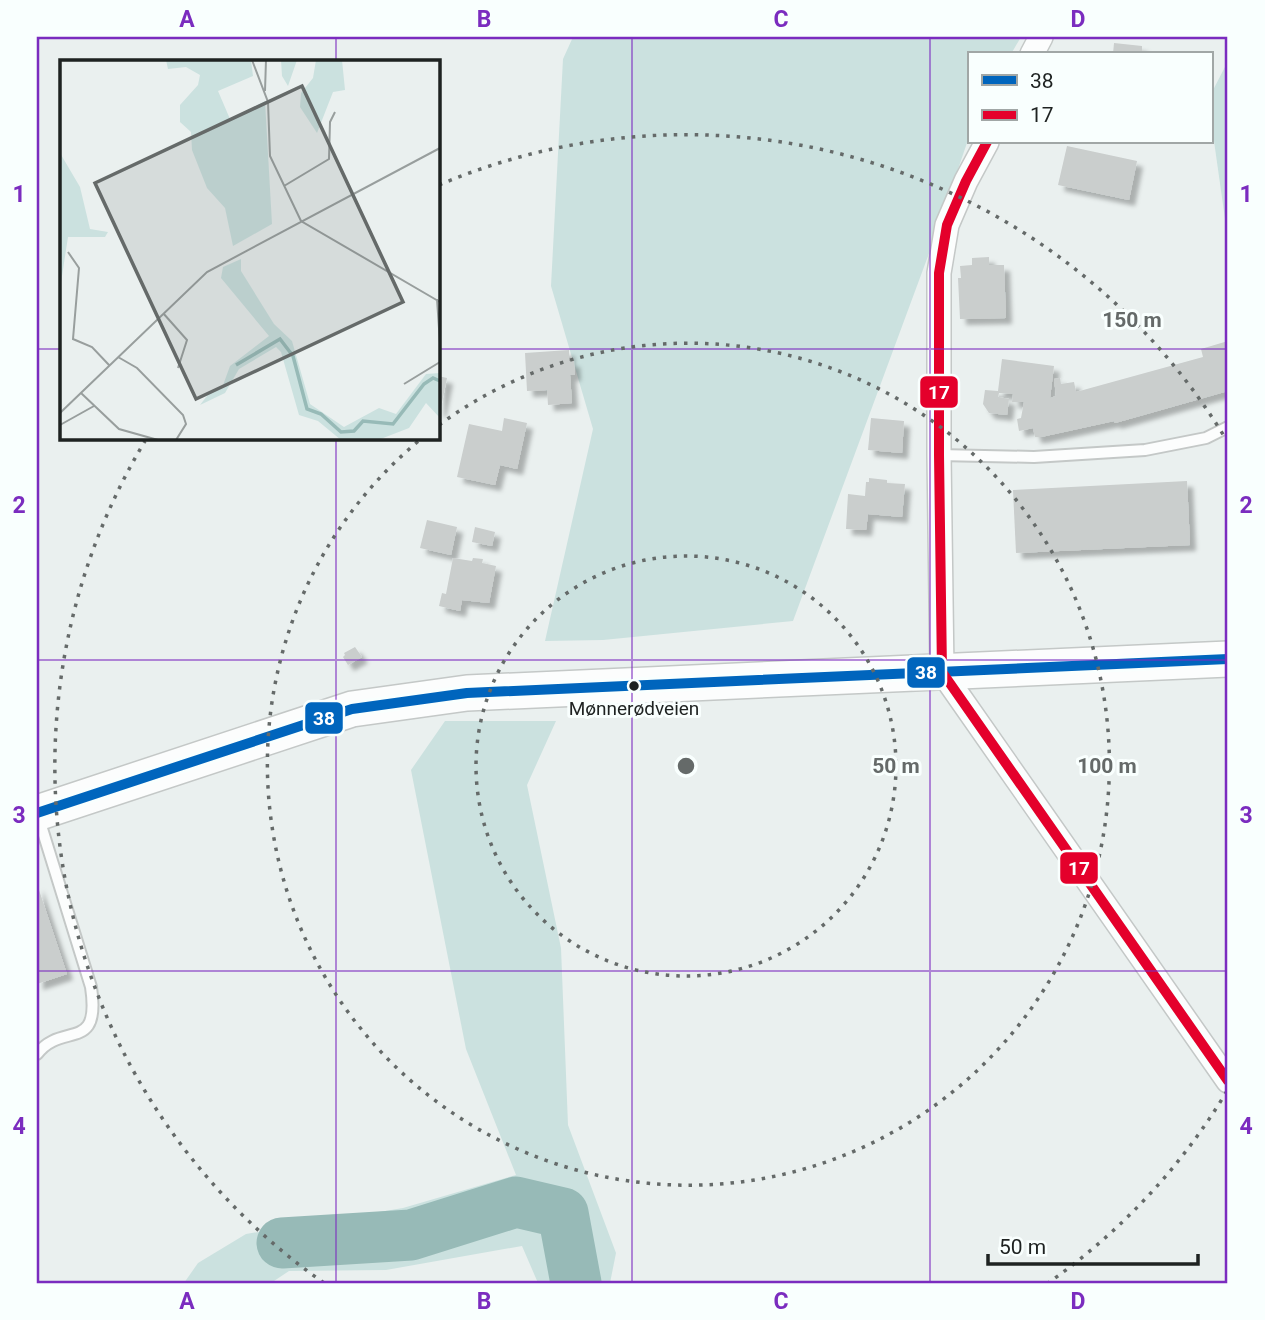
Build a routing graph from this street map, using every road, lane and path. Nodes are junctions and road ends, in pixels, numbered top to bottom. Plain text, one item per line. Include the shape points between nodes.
1 (986, 144) edge
2 (1228, 427) edge
3 (939, 455) junction
4 (1228, 659) edge
5 (942, 672) junction
6 (37, 813) edge
7 (37, 1054) edge
8 (1228, 1081) edge

1 - 3 street via 947,225 939,273
2 - 3 lane via 1206,438 1145,450 1034,457
3 - 5 street
4 - 5 main road
5 - 6 main road via 467,693 352,709
5 - 8 street
6 - 7 lane via 93,1006 81,1033 47,1043

